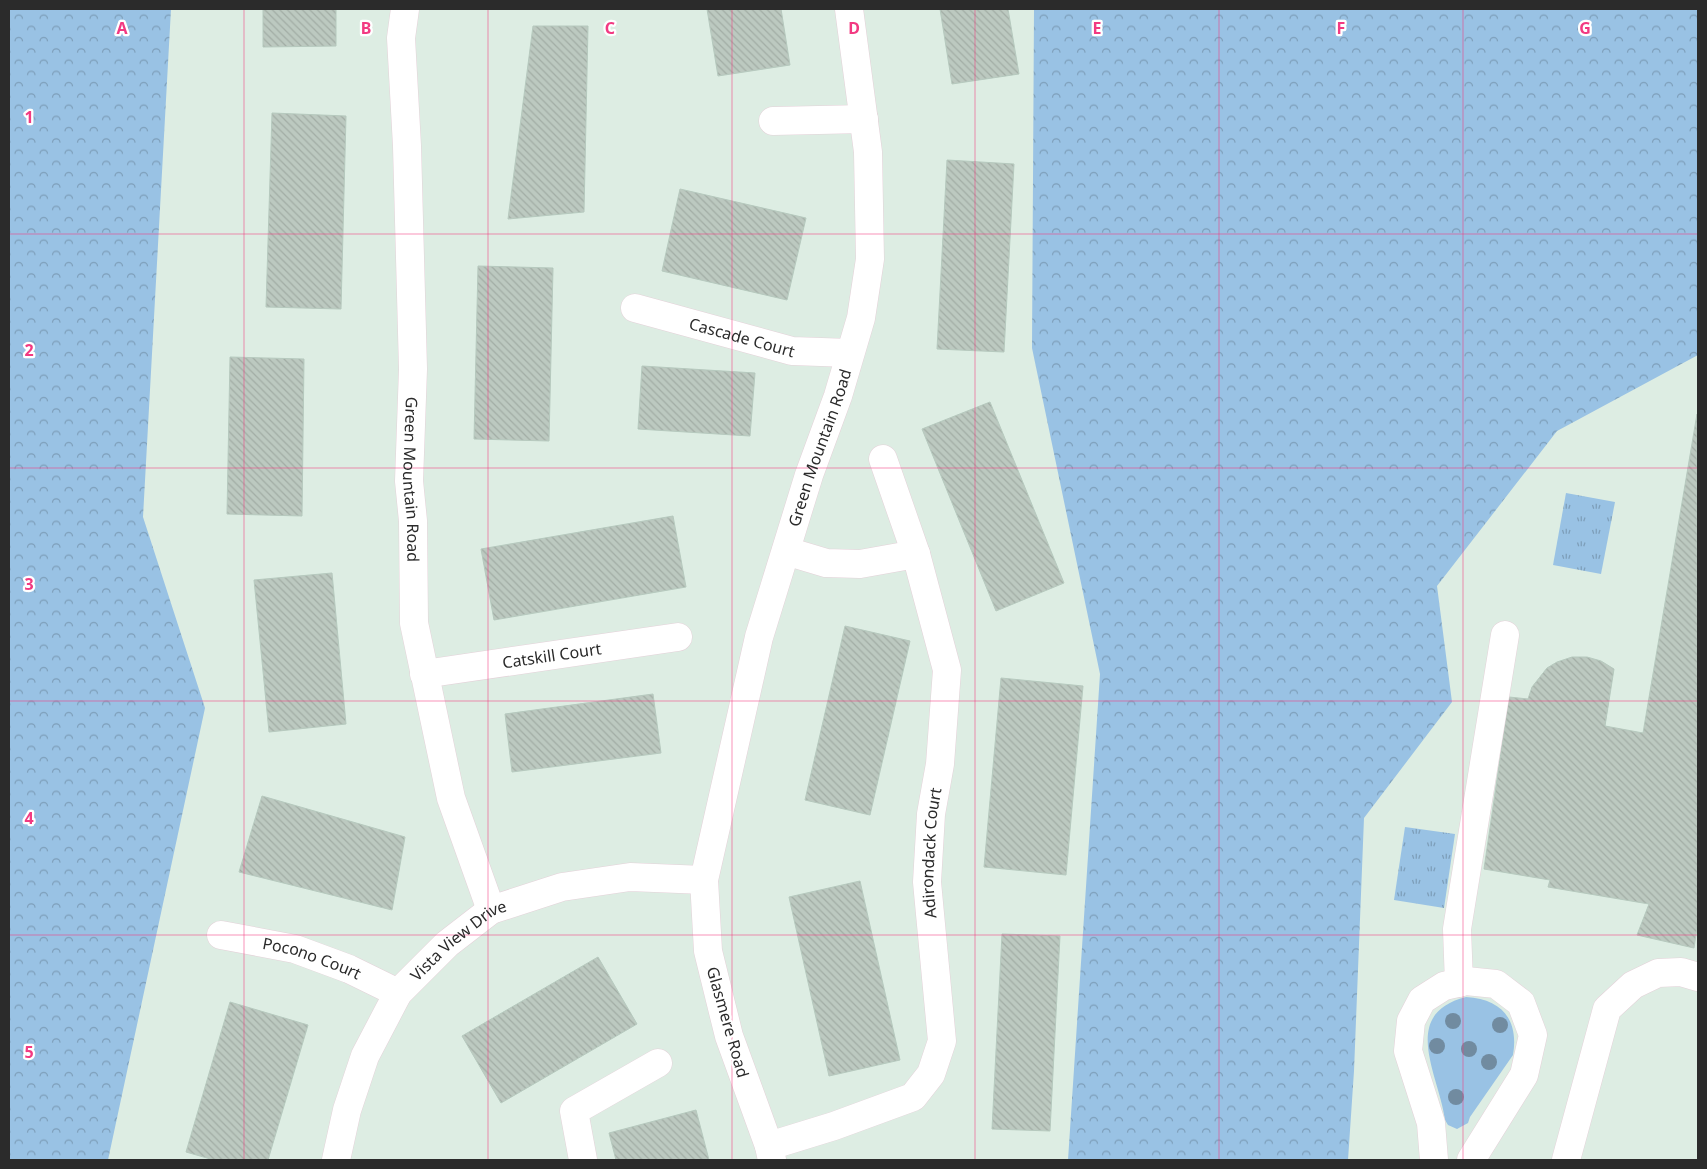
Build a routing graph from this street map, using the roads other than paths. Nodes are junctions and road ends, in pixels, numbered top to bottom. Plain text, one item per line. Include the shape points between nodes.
1 (405, 9) edge
2 (421, 9) edge
3 (849, 9) edge
4 (401, 38) junction
5 (864, 119) junction
6 (773, 121) dead end
7 (635, 308) dead end
8 (850, 353) junction
9 (883, 460) dead end
10 (786, 551) junction
11 (916, 554) junction
12 (1505, 635) dead end
13 (678, 637) dead end
14 (424, 674) junction
15 (704, 880) junction
16 (491, 910) junction
17 (221, 935) dead end
18 (1698, 977) edge
19 (1459, 983) junction
20 (398, 993) junction
21 (658, 1063) dead end
22 (770, 1153) edge
23 (336, 1160) edge
24 (583, 1160) edge
25 (1434, 1160) edge
26 (1471, 1160) edge
27 (1566, 1160) edge

1 - 4 street, Green Mountain Road
2 - 4 street
3 - 5 street, Green Mountain Road
4 - 14 street, Green Mountain Road via 413,368 409,481 413,521 414,623
5 - 6 street
5 - 8 street, Green Mountain Road via 868,152 870,259 861,318
7 - 8 street, Cascade Court via 792,351
8 - 10 street, Green Mountain Road
9 - 11 street, Adirondack Court
10 - 11 street via 826,563 860,564
10 - 15 street, Green Mountain Road via 759,637
11 - 22 street, Adirondack Court via 946,670 927,882 942,1041 931,1074 913,1097
12 - 19 street via 1457,929
13 - 14 street, Catskill Court
14 - 16 street, Green Mountain Road via 451,798
15 - 16 street, Vista View Drive via 630,877 562,887
15 - 22 street, Glasmere Road via 708,951 729,1036
16 - 20 street, Vista View Drive via 447,944
17 - 20 street, Pocono Court via 295,948 350,969
18 - 27 street via 1681,972 1658,973 1633,985 1607,1009
19 - 25 street via 1444,986 1422,1000 1411,1021 1408,1051 1431,1124
19 - 26 street via 1496,984 1521,1003 1533,1035 1524,1075
20 - 23 street, Vista View Drive via 365,1056 347,1110
21 - 24 street via 574,1111

